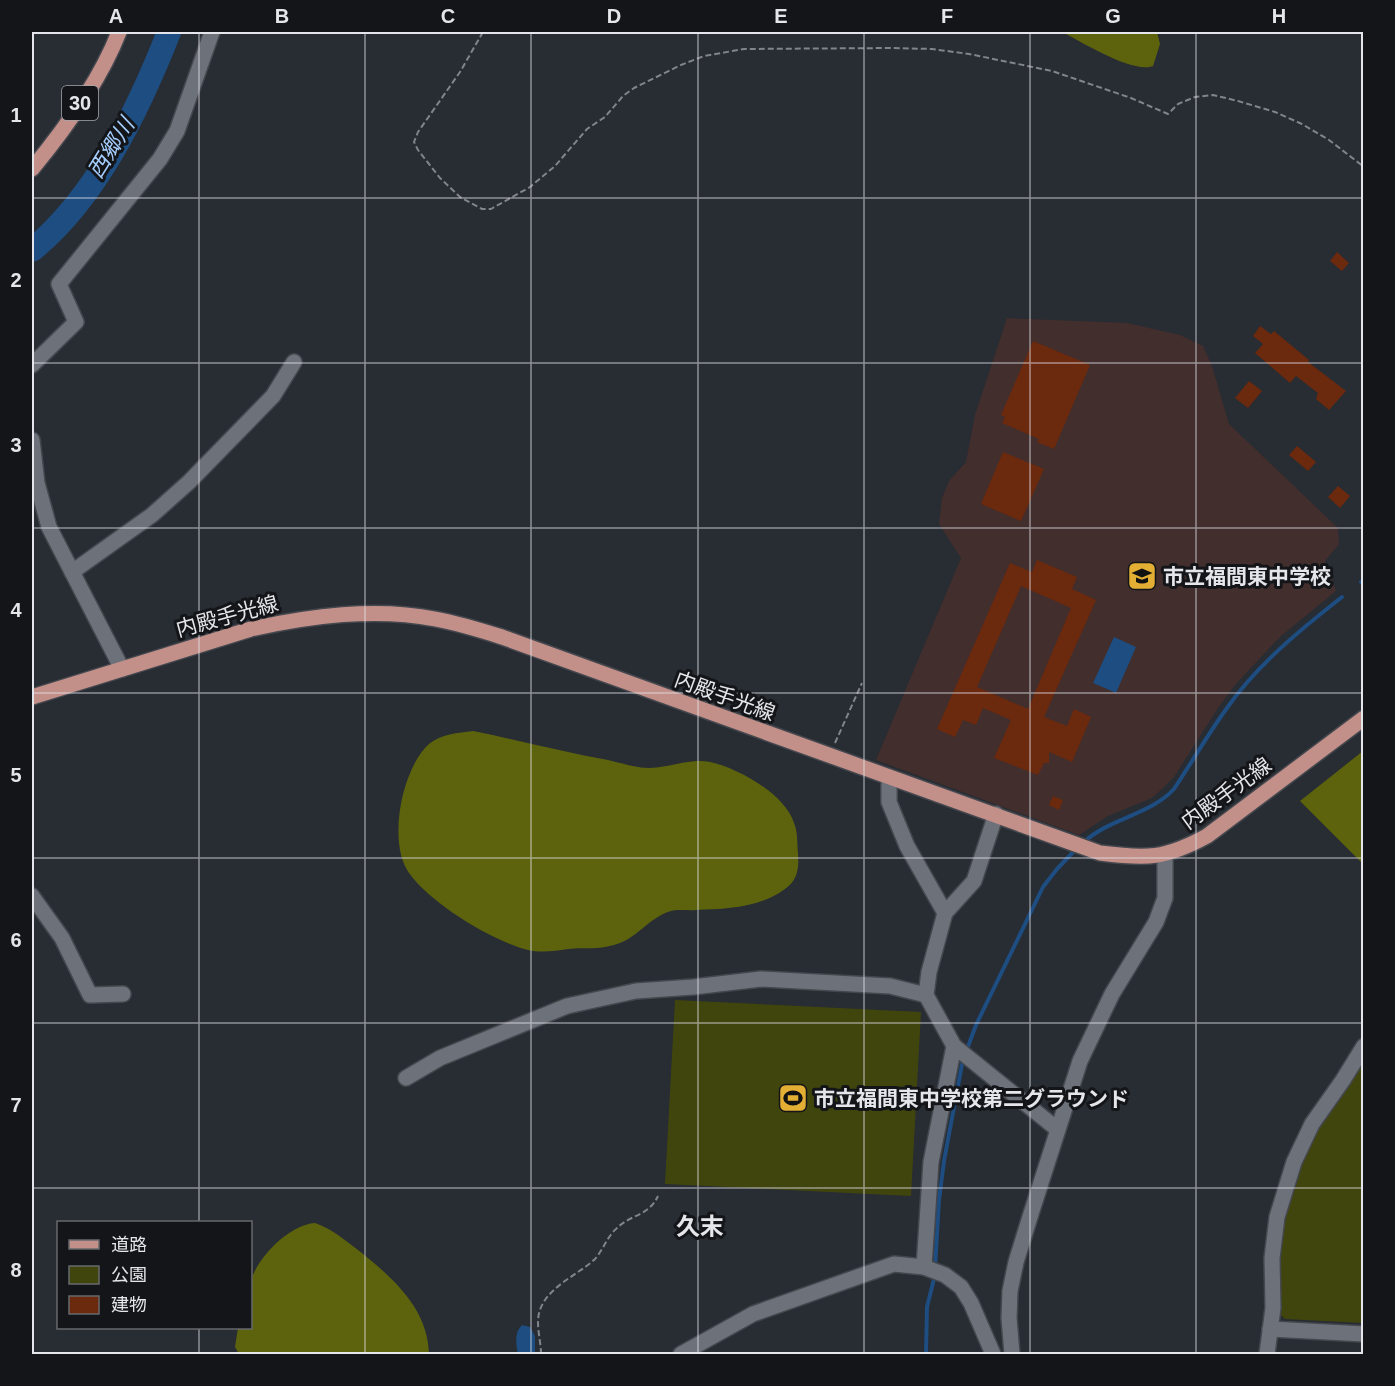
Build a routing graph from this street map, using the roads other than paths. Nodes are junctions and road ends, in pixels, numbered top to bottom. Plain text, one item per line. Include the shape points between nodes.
1 (119, 32) edge
2 (212, 32) edge
3 (32, 169) edge
4 (294, 362) dead end
5 (32, 365) edge
6 (32, 440) edge
7 (72, 572) junction
8 (122, 669) junction
9 (32, 697) edge
10 (1364, 718) edge
11 (889, 777) junction
12 (996, 814) junction
13 (1164, 855) junction
14 (32, 896) edge
15 (945, 913) junction
16 (123, 994) dead end
17 (926, 995) junction
18 (954, 1046) junction
19 (1364, 1046) edge
20 (405, 1078) dead end
21 (1057, 1129) junction
22 (924, 1267) junction
23 (1270, 1329) junction
24 (1364, 1334) edge
25 (681, 1354) edge
26 (993, 1354) edge
27 (1012, 1354) edge
28 (1266, 1354) edge

1 - 3 main road, 30 via 73,115
2 - 5 street via 177,131 132,195 59,284 76,322
4 - 7 street via 273,396 189,482 152,515
6 - 7 street via 37,483 49,527
7 - 8 street
8 - 9 main road, 内殿手光線
8 - 11 main road, 内殿手光線 via 284,622 375,613 405,615 502,637
10 - 13 main road, 内殿手光線 via 1206,836
11 - 12 main road, 内殿手光線
11 - 15 street via 889,802
12 - 13 main road, 内殿手光線 via 1100,854
12 - 15 street via 974,881
13 - 21 street via 1165,898 1156,922 1095,1025
14 - 16 street via 62,938 90,995
15 - 17 street
17 - 18 street
17 - 20 street via 890,986 761,979 636,991 567,1006 440,1058
18 - 21 street
18 - 22 street via 931,1162
19 - 23 street via 1312,1124 1294,1162 1277,1216
21 - 27 street via 1010,1291
22 - 25 street via 894,1264 872,1271 753,1314
22 - 26 street via 961,1287
23 - 24 street
23 - 28 street

